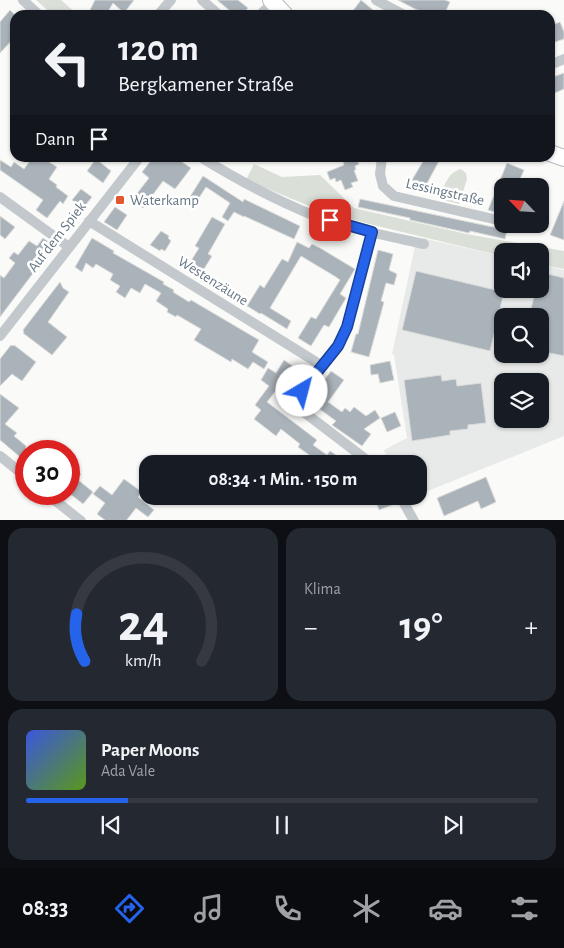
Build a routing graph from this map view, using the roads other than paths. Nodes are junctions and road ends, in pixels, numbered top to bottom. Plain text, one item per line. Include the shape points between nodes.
1 (23, 0) edge
2 (171, 0) edge
3 (202, 0) edge
4 (376, 0) edge
5 (34, 10) edge
6 (162, 10) edge
7 (213, 10) edge
8 (395, 10) edge
9 (136, 162) edge
10 (209, 162) edge
11 (382, 162) edge
12 (0, 197) edge
13 (494, 219) edge
14 (89, 221) junction
15 (372, 232) junction
16 (424, 244) dead end
17 (69, 246) junction
18 (0, 336) edge
19 (321, 365) junction
20 (360, 455) edge
21 (0, 456) edge
22 (15, 468) edge
23 (61, 505) edge
24 (405, 505) edge
25 (81, 520) edge
26 (414, 520) edge

1 - 5 street
2 - 6 street
3 - 7 street
4 - 8 street
9 - 14 street, Auf dem Spiek
10 - 15 street via 276,200 316,216
11 - 13 street, Lessingstraße via 380,174 384,186 394,196
12 - 17 street
14 - 17 street, Auf dem Spiek
14 - 19 street, Westenzäune
15 - 16 street
15 - 19 street via 347,327 338,346
17 - 18 street, Auf dem Spiek
19 - 20 street via 292,403
21 - 22 street
23 - 25 street
24 - 26 street

